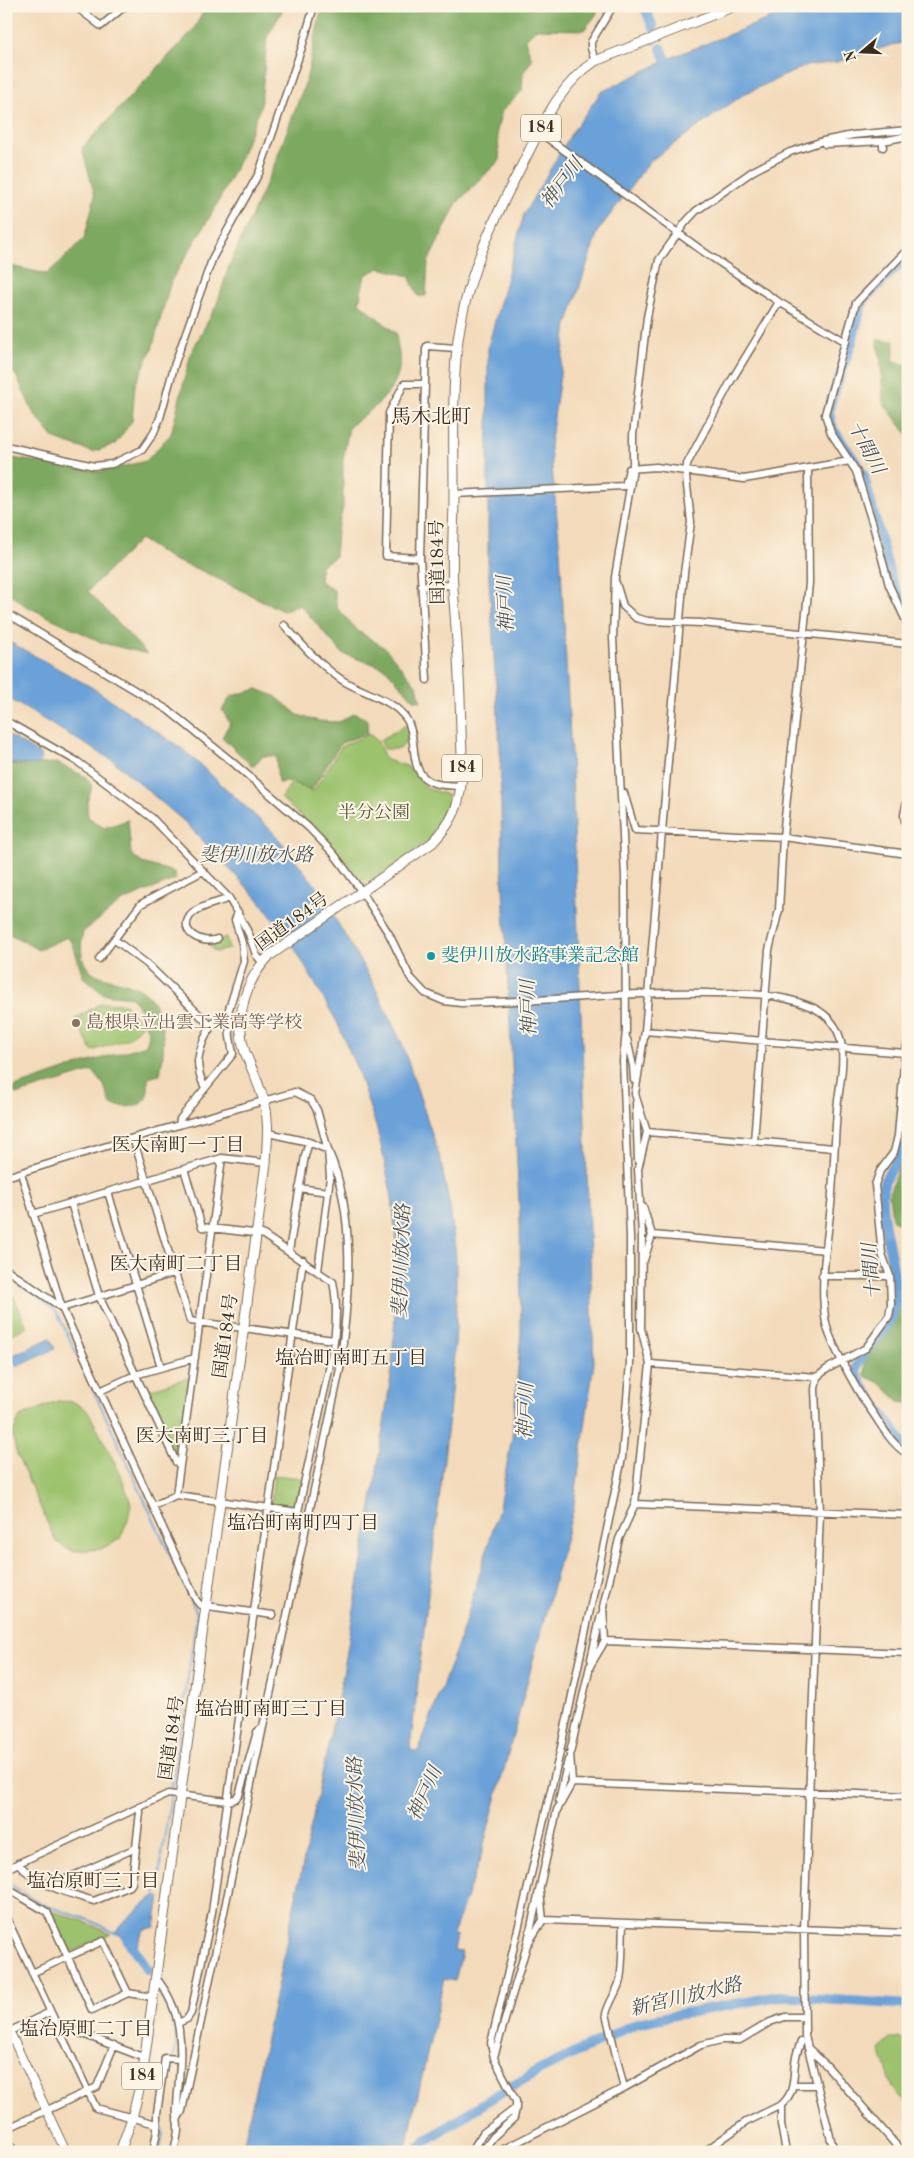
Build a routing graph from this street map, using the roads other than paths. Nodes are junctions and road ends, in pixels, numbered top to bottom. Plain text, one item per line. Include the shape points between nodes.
1 (75, 6) edge
2 (125, 6) edge
3 (314, 6) edge
4 (613, 6) edge
5 (735, 6) edge
6 (595, 61) junction
7 (908, 130) edge
8 (541, 134) junction
9 (908, 136) edge
10 (823, 141) junction
11 (678, 233) junction
12 (908, 249) edge
13 (778, 302) junction
14 (846, 342) junction
15 (457, 348) junction
16 (424, 384) junction
17 (6, 446) edge
18 (850, 461) junction
19 (808, 468) junction
20 (633, 469) junction
21 (687, 471) junction
22 (457, 494) junction
23 (420, 558) junction
24 (615, 576) junction
25 (453, 585) junction
26 (421, 586) junction
27 (6, 613) edge
28 (681, 622) junction
29 (284, 625) dead end
30 (908, 625) edge
31 (803, 634) junction
32 (908, 644) edge
33 (427, 680) dead end
34 (6, 721) edge
35 (621, 783) junction
36 (461, 786) junction
37 (908, 796) edge
38 (662, 830) junction
39 (783, 837) junction
40 (908, 838) edge
41 (908, 854) edge
42 (203, 870) junction
43 (362, 892) junction
44 (229, 898) junction
45 (238, 912) junction
46 (217, 939) dead end
47 (115, 940) junction
48 (100, 959) dead end
49 (266, 960) junction
50 (624, 994) junction
51 (649, 994) junction
52 (767, 996) junction
53 (228, 1014) junction
54 (211, 1026) junction
55 (626, 1031) junction
56 (645, 1031) junction
57 (763, 1042) junction
58 (908, 1042) edge
59 (841, 1048) junction
60 (905, 1053) junction
61 (205, 1088) junction
62 (635, 1094) junction
63 (264, 1100) junction
64 (179, 1125) junction
65 (647, 1132) junction
66 (268, 1133) junction
67 (133, 1138) junction
68 (754, 1141) junction
69 (309, 1142) junction
70 (834, 1148) junction
71 (328, 1150) junction
72 (222, 1158) junction
73 (266, 1163) junction
74 (184, 1169) junction
75 (638, 1169) junction
76 (21, 1172) junction
77 (6, 1177) edge
78 (146, 1180) junction
79 (299, 1188) junction
80 (108, 1192) junction
81 (328, 1192) junction
82 (640, 1197) junction
83 (71, 1203) junction
84 (33, 1214) junction
85 (212, 1228) junction
86 (257, 1234) junction
87 (652, 1235) junction
88 (826, 1250) junction
89 (289, 1251) junction
90 (303, 1260) junction
91 (642, 1267) junction
92 (6, 1269) edge
93 (318, 1271) junction
94 (174, 1273) junction
95 (822, 1276) junction
96 (890, 1276) junction
97 (136, 1284) junction
98 (99, 1296) junction
99 (62, 1308) junction
100 (200, 1322) junction
101 (243, 1328) junction
102 (293, 1335) junction
103 (334, 1340) junction
104 (195, 1358) junction
105 (843, 1361) junction
106 (650, 1364) junction
107 (160, 1367) junction
108 (135, 1375) junction
109 (817, 1377) junction
110 (100, 1391) junction
111 (908, 1454) edge
112 (180, 1465) junction
113 (176, 1495) junction
114 (220, 1501) junction
115 (635, 1504) junction
116 (153, 1506) junction
117 (268, 1507) junction
118 (820, 1512) junction
119 (908, 1515) edge
120 (206, 1606) junction
121 (603, 1607) junction
122 (254, 1613) junction
123 (273, 1615) dead end
124 (604, 1641) junction
125 (815, 1650) junction
126 (908, 1653) edge
127 (590, 1666) junction
128 (263, 1727) junction
129 (570, 1753) junction
130 (572, 1783) junction
131 (811, 1792) junction
132 (180, 1794) junction
133 (908, 1796) edge
134 (228, 1801) junction
135 (139, 1807) junction
136 (557, 1810) junction
137 (136, 1848) junction
138 (18, 1863) junction
139 (6, 1869) edge
140 (540, 1885) junction
141 (52, 1887) junction
142 (6, 1888) edge
143 (6, 1917) edge
144 (543, 1920) junction
145 (622, 1924) junction
146 (804, 1930) junction
147 (908, 1934) edge
148 (527, 1945) junction
149 (68, 1957) junction
150 (32, 1973) junction
151 (155, 1977) junction
152 (128, 1993) junction
153 (152, 1997) junction
154 (50, 2012) junction
155 (804, 2015) junction
156 (178, 2023) junction
157 (7, 2029) edge
158 (60, 2032) junction
159 (800, 2042) dead end
160 (114, 2045) junction
161 (807, 2047) junction
162 (145, 2058) junction
163 (494, 2058) junction
164 (175, 2059) junction
165 (794, 2085) junction
166 (817, 2085) junction
167 (624, 2088) junction
168 (87, 2092) junction
169 (781, 2105) junction
170 (516, 2108) junction
171 (47, 2111) junction
172 (132, 2118) junction
173 (177, 2120) junction
174 (156, 2124) junction
175 (6, 2130) edge
176 (6, 2136) edge
177 (14, 2152) edge
178 (66, 2152) edge
179 (120, 2152) edge
180 (153, 2152) edge
181 (174, 2152) edge
182 (471, 2152) edge
183 (482, 2152) edge
184 (498, 2152) edge
185 (704, 2152) edge
186 (786, 2152) edge
187 (834, 2152) edge
188 (902, 2152) edge

1 - 2 street via 102,26
3 - 17 street via 260,173 213,257 175,363 160,418 142,450 112,464 94,466
4 - 6 street via 591,42
5 - 6 highway, 国道184号 / 184
6 - 8 highway, 国道184号 / 184 via 563,89
7 - 10 street
8 - 11 street
8 - 15 highway, 国道184号 / 184 via 512,185 479,257 466,300
9 - 10 street via 883,144 826,144
10 - 11 street via 790,152 752,171 696,211
11 - 13 street
11 - 20 street via 659,260 647,317
12 - 14 street via 856,303
13 - 14 street
13 - 21 street via 731,381 687,464
14 - 18 street via 825,414 831,434
15 - 16 street via 427,346
15 - 22 highway, 国道184号 / 184 via 454,422
16 - 23 street
16 - 23 street via 404,384 389,413 386,556
18 - 19 street
18 - 30 street via 862,488 889,585
19 - 21 street via 744,479
19 - 31 street via 809,583
20 - 21 street via 656,466
20 - 22 street via 629,469 625,486
20 - 24 street
21 - 28 street via 691,522
22 - 25 highway, 国道184号 / 184
23 - 26 street
24 - 28 street via 624,606 636,618
24 - 35 street via 613,638
25 - 26 street
25 - 36 highway, 国道184号 / 184 via 460,690
26 - 33 street
27 - 43 street via 168,710 308,827 334,854
28 - 31 street
28 - 38 street
29 - 36 street via 344,682 386,702 407,720 415,763 421,775 433,783
31 - 32 street
31 - 39 street
34 - 42 street via 78,762 133,802
35 - 38 street via 635,830
35 - 50 street via 626,928
36 - 43 highway, 国道184号 / 184 via 458,802 442,834
37 - 40 street via 904,814
38 - 39 street
38 - 51 street
39 - 41 street
39 - 52 street via 779,910 769,950
42 - 44 street
42 - 47 street via 141,904
43 - 49 highway, 国道184号 / 184
43 - 50 street via 389,934 410,977 425,993 444,1001 484,1002
44 - 45 street
44 - 46 street via 197,910 187,921 191,934 198,939 209,942
45 - 49 street via 256,955
45 - 53 street via 235,920 244,961
47 - 48 street
47 - 54 street via 147,964
49 - 63 highway, 国道184号 / 184 via 248,985 240,1030
50 - 51 street
50 - 55 street
51 - 52 street
51 - 56 street
52 - 57 street
52 - 59 street via 802,1003 819,1011 837,1028
53 - 54 street via 222,1015
53 - 61 street via 233,1054
54 - 61 street via 198,1061
55 - 62 street
55 - 163 street via 623,1061 630,1237 630,1362 622,1458 560,1752 491,2043
56 - 57 street
56 - 62 street
57 - 59 street
57 - 68 street
58 - 60 street
59 - 60 street
59 - 70 street
60 - 96 street via 896,1144 875,1185 882,1254
61 - 64 street via 180,1119
62 - 65 street
62 - 75 street
63 - 64 street
63 - 66 highway, 国道184号 / 184
63 - 71 street via 294,1092 311,1100
64 - 67 street
65 - 68 street
65 - 75 street
66 - 69 street
66 - 73 highway, 国道184号 / 184
67 - 76 street
67 - 78 street
68 - 70 street
69 - 71 street
69 - 79 street
70 - 88 street
71 - 81 street
71 - 128 street via 336,1168 349,1259 341,1359
72 - 73 street
72 - 74 street
72 - 85 street
73 - 86 highway, 国道184号 / 184
74 - 78 street
74 - 85 street via 202,1227
75 - 82 street
76 - 77 street
76 - 84 street
78 - 80 street
78 - 94 street
79 - 81 street
79 - 89 street
80 - 83 street
80 - 97 street
81 - 93 street
82 - 87 street
82 - 91 street
83 - 84 street
83 - 98 street
84 - 99 street
85 - 86 street
85 - 100 street
86 - 89 street
86 - 101 highway, 国道184号 / 184
87 - 88 street
87 - 91 street
88 - 95 street
89 - 90 street
90 - 93 street
90 - 102 street
91 - 106 street via 642,1328
92 - 99 street
93 - 103 street via 333,1282 338,1302
94 - 97 street
94 - 100 street via 190,1321
95 - 96 street
95 - 105 street via 826,1326
96 - 105 street via 889,1316 866,1348
97 - 98 street
97 - 107 street
98 - 99 street
98 - 108 street
99 - 110 street
100 - 101 street
100 - 104 street
101 - 102 street
101 - 114 highway, 国道184号 / 184
102 - 103 street
102 - 117 street
103 - 117 street via 298,1512
104 - 107 street
104 - 112 street
105 - 109 street
105 - 111 street via 864,1400 893,1441
106 - 109 street
106 - 115 street
107 - 108 street
108 - 110 street
108 - 112 street
109 - 118 street
110 - 116 street
112 - 113 street
113 - 114 street
113 - 116 street
114 - 117 street
114 - 120 highway, 国道184号 / 184
115 - 118 street
115 - 121 street via 619,1538
116 - 120 street via 196,1600
117 - 122 street
118 - 119 street
118 - 125 street
120 - 122 street
120 - 132 highway, 国道184号 / 184
121 - 124 street
121 - 127 street
122 - 123 street
122 - 134 street
124 - 125 street
124 - 127 street
125 - 126 street
125 - 131 street
127 - 129 street
128 - 134 street via 256,1732 239,1794
128 - 173 street via 182,2111
129 - 130 street
129 - 136 street
130 - 131 street
130 - 136 street
131 - 133 street
131 - 146 street
132 - 134 street
132 - 135 street via 168,1794
132 - 151 highway, 国道184号 / 184
134 - 156 street via 212,1912 193,2006 187,2019
135 - 137 street
135 - 138 street
136 - 140 street
137 - 141 street
137 - 141 street via 130,1886 94,1902
138 - 139 street
138 - 141 street
140 - 144 street
140 - 148 street
142 - 149 street via 48,1912
143 - 150 street
144 - 145 street
144 - 148 street
145 - 146 street
145 - 167 street via 620,1980 606,2014
146 - 147 street
146 - 155 street
148 - 163 street
149 - 150 street
149 - 152 street via 103,1941
149 - 152 street via 92,2010
150 - 154 street
151 - 153 highway, 国道184号 / 184
151 - 156 street via 164,1988
152 - 153 street
153 - 162 highway, 国道184号 / 184
154 - 157 street
154 - 158 street
155 - 161 street
155 - 167 street via 770,2022 740,2040 701,2045
156 - 164 street via 181,2038
157 - 171 main road
158 - 160 street via 70,2029
158 - 168 street
159 - 165 street
160 - 162 street
160 - 168 street via 99,2084
161 - 166 street
161 - 188 street
162 - 172 highway, 国道184号 / 184
163 - 170 street
164 - 173 street
164 - 174 street via 164,2058
165 - 166 street
165 - 169 street via 788,2099
166 - 187 street
167 - 184 street
168 - 171 street
168 - 172 street via 96,2108
169 - 185 street via 746,2122
169 - 186 street
170 - 182 street via 483,2133
170 - 183 street via 514,2118
171 - 175 street
171 - 178 main road
172 - 174 street
172 - 179 highway, 国道184号 / 184
173 - 181 street
174 - 180 street
176 - 177 street

